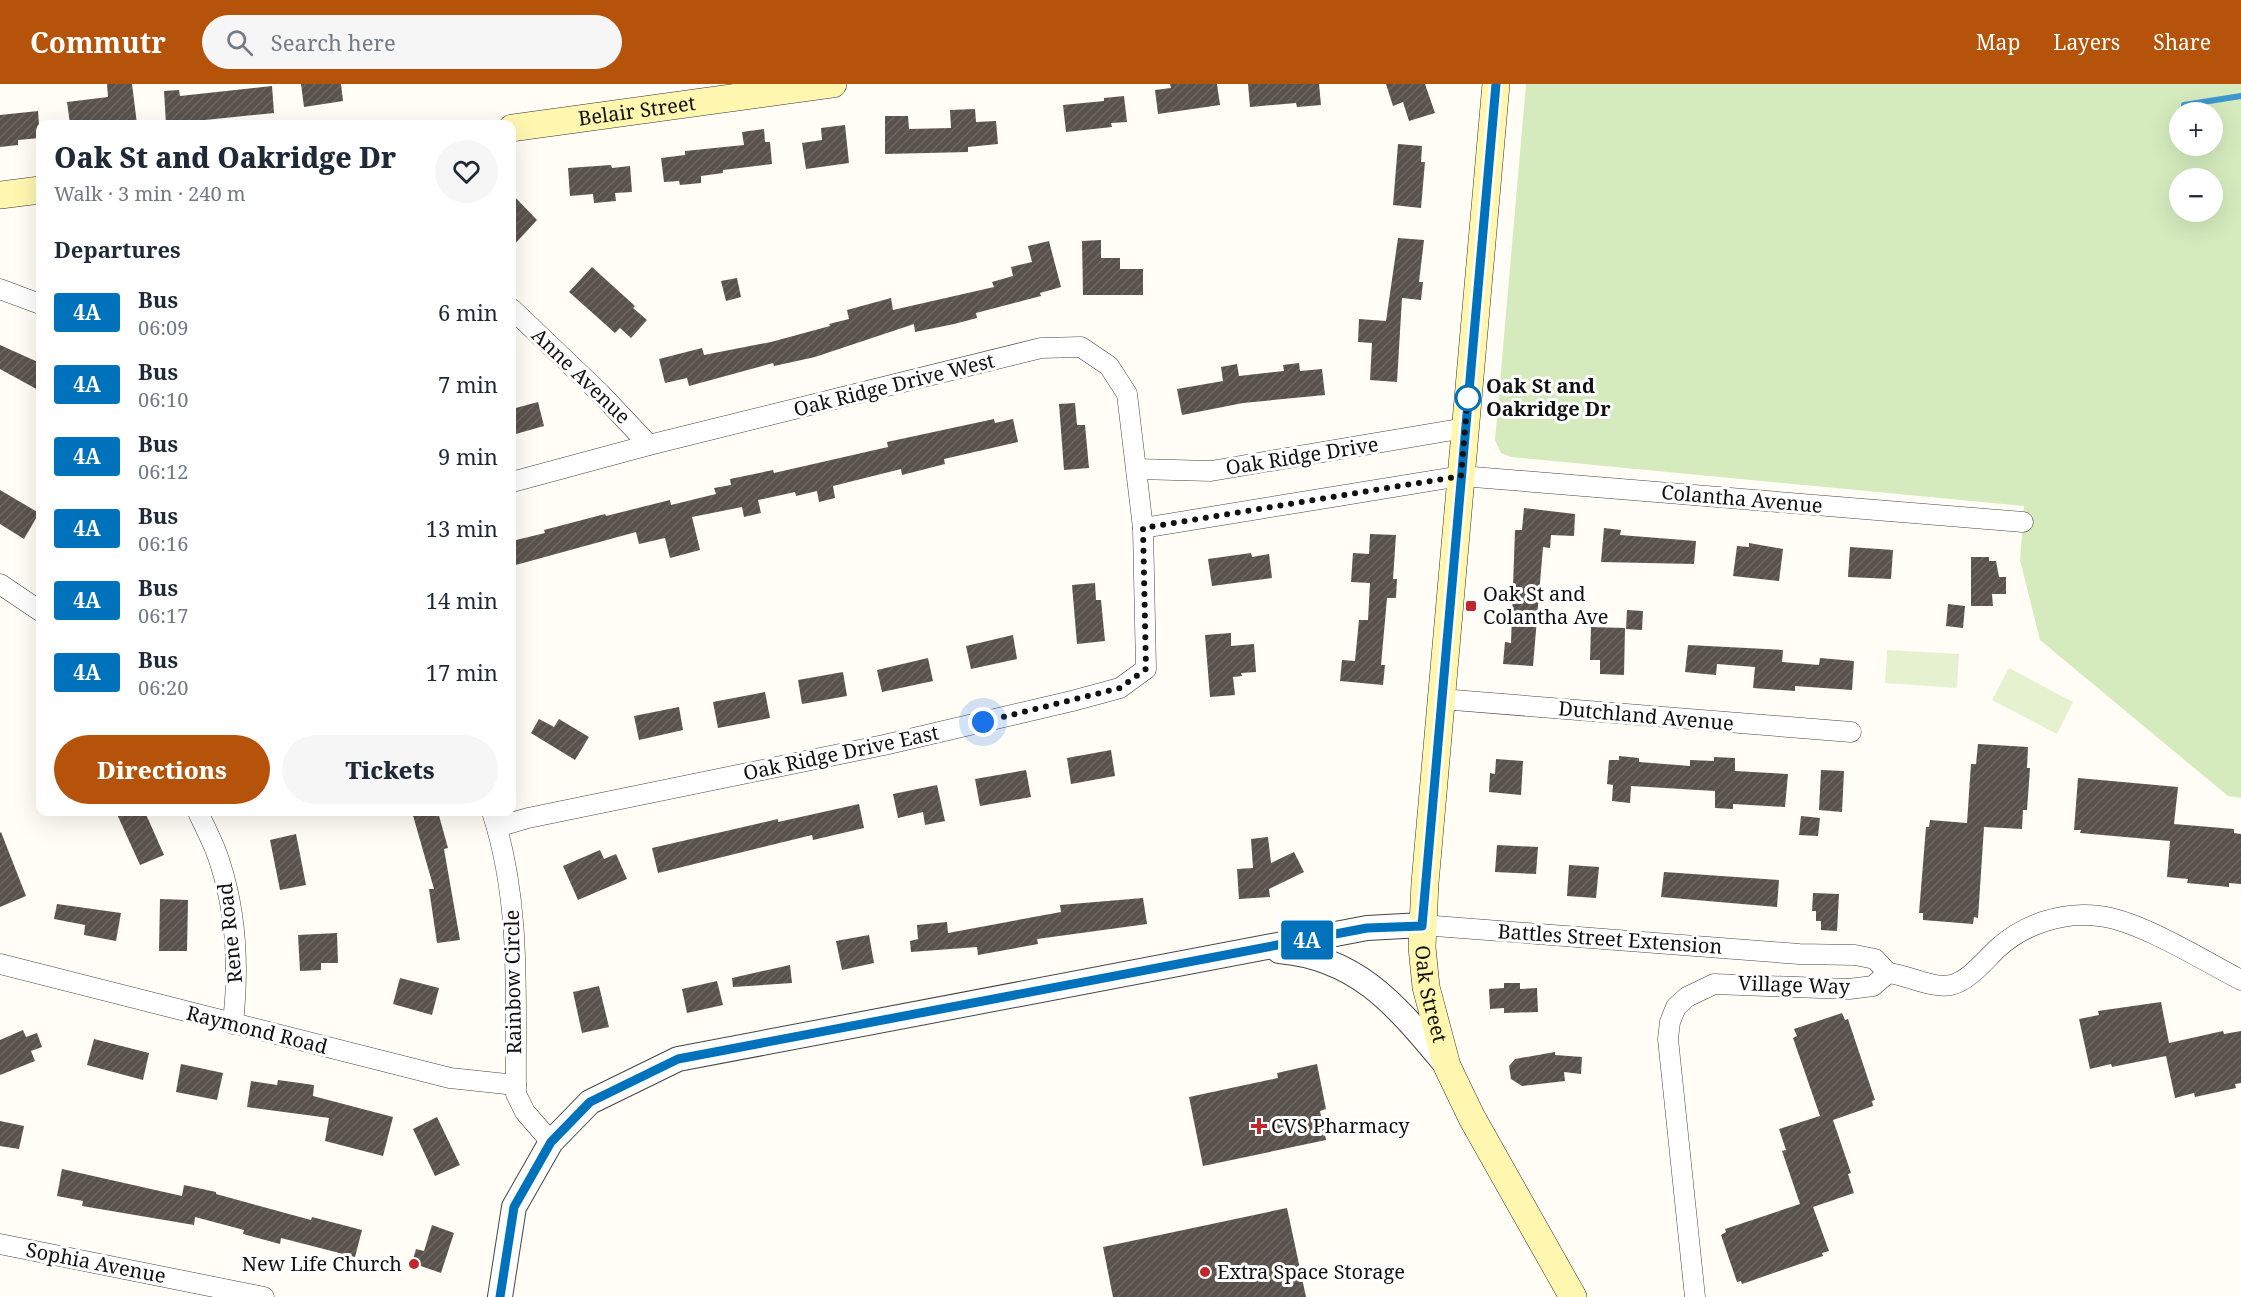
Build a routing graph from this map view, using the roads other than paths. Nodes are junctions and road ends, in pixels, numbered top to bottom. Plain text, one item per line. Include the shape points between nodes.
1 (827, 84) edge
2 (833, 84) edge
3 (1496, 84) edge
4 (516, 127) edge
5 (36, 190) edge
6 (0, 195) edge
7 (0, 289) edge
8 (36, 302) edge
9 (516, 313) edge
10 (1466, 428) junction
11 (649, 445) junction
12 (1137, 469) junction
13 (1461, 476) junction
14 (516, 481) edge
15 (2023, 522) dead end
16 (1143, 528) junction
17 (0, 584) edge
18 (36, 608) edge
19 (1441, 699) junction
20 (1851, 732) dead end
21 (200, 816) edge
22 (495, 819) edge
23 (1422, 926) junction
24 (1256, 950) junction
25 (0, 964) edge
26 (1888, 973) junction
27 (2241, 980) edge
28 (233, 1024) junction
29 (1447, 1066) junction
30 (516, 1085) junction
31 (551, 1142) junction
32 (0, 1244) edge
33 (264, 1297) edge
34 (500, 1297) edge
35 (1573, 1297) edge
36 (1695, 1297) edge

1 - 2 main road, Belair Street
1 - 4 main road, Belair Street
3 - 10 main road, Oak Street
5 - 6 main road
7 - 8 street
9 - 11 street, Anne Avenue
10 - 12 street, Oak Ridge Drive via 1211,471
10 - 13 main road, Oak Street
11 - 12 street, Oak Ridge Drive West via 1041,348 1081,347 1108,366 1127,394
11 - 14 street, Oak Ridge Drive West
12 - 16 street, Oak Ridge Drive West
13 - 15 street, Colantha Avenue
13 - 16 street
13 - 19 main road, Oak Street
16 - 22 street, Oak Ridge Drive East via 1146,669 1120,688 884,745 528,818
17 - 18 street
19 - 20 street, Dutchland Avenue
19 - 23 main road, Oak Street
21 - 28 street, Rene Road via 220,862 231,905 238,975
22 - 30 street, Rainbow Circle via 511,890 517,962
23 - 24 street via 1367,928
23 - 26 street, Battles Street Extension via 1875,959
23 - 29 main road, Oak Street via 1426,987
24 - 29 street via 1318,958 1366,980 1400,1010
24 - 31 street via 678,1059 590,1102
25 - 28 street, Raymond Road
26 - 27 street via 1951,985 1963,980 2021,932 2053,918 2097,915 2133,925
26 - 36 street, Village Way via 1873,986 1849,988 1714,984 1676,1007 1670,1022 1669,1055
28 - 30 street, Raymond Road via 450,1078
29 - 35 main road, Oak Street
30 - 31 street, Rainbow Circle via 525,1112
31 - 34 street via 514,1207
32 - 33 street, Sophia Avenue

